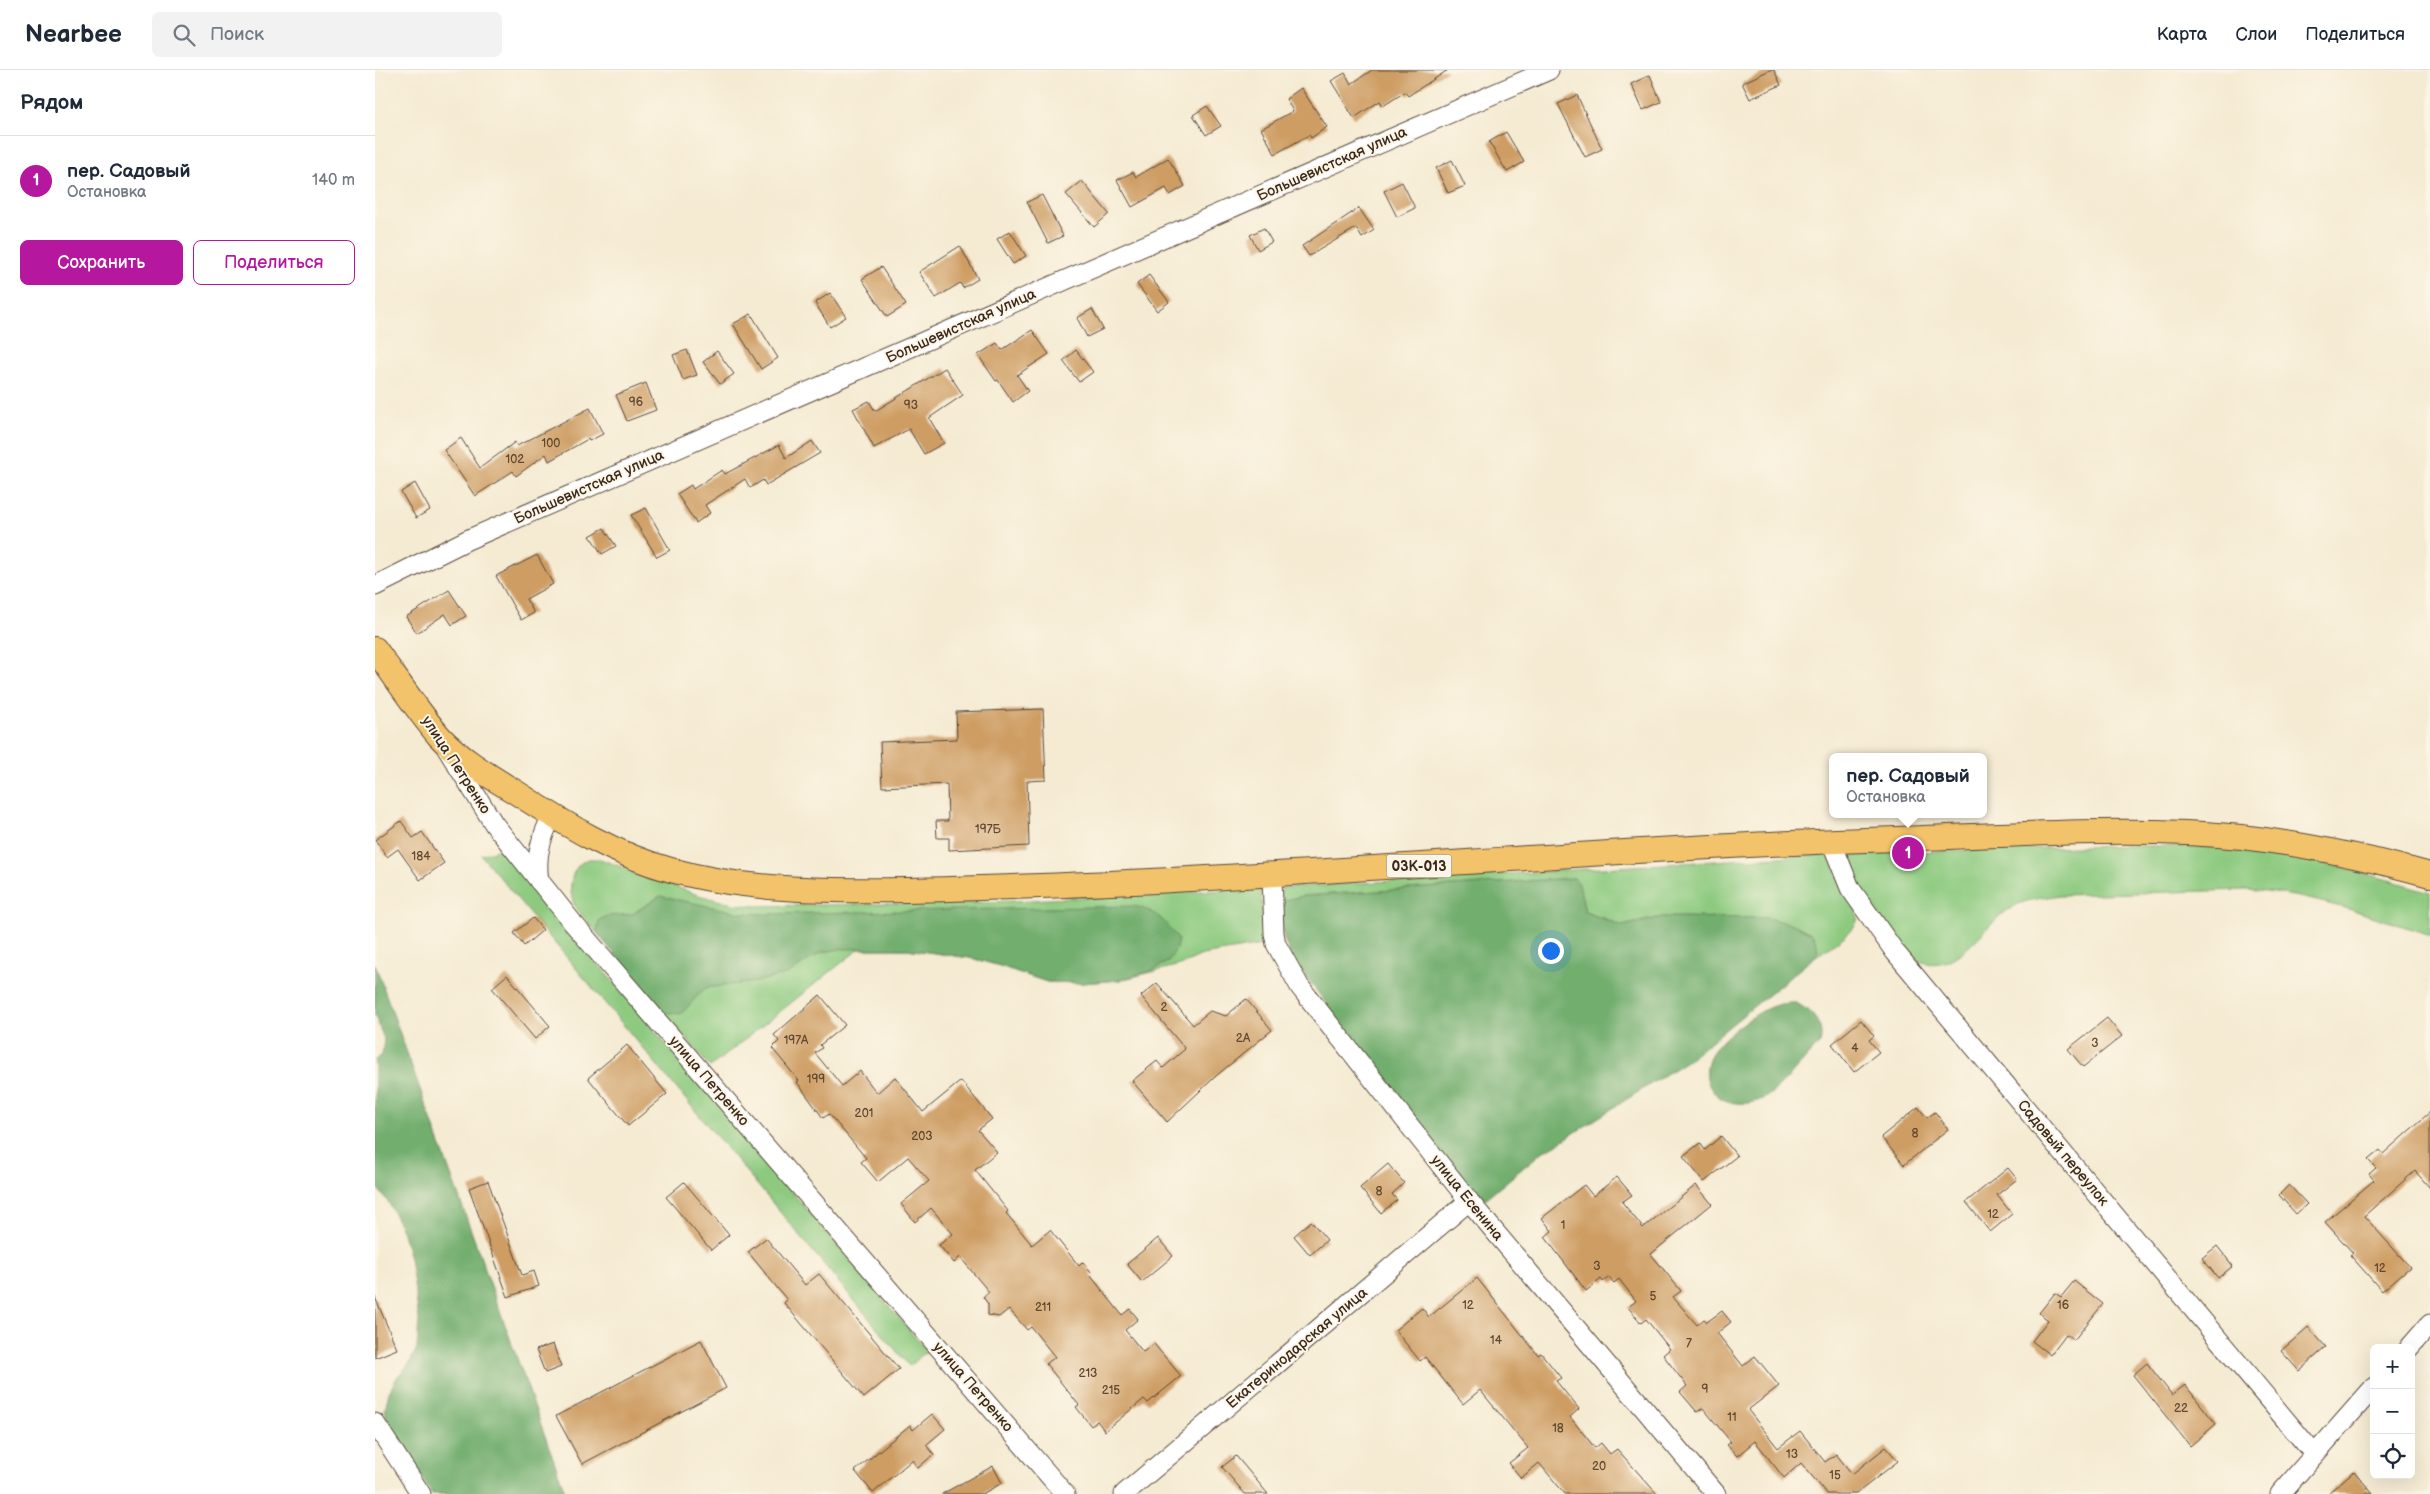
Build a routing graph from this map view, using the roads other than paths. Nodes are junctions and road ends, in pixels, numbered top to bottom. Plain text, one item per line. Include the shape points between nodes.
1 (1549, 70) edge
2 (375, 586) edge
3 (375, 649) edge
4 (442, 739) junction
5 (552, 815) junction
6 (1831, 841) junction
7 (2430, 875) edge
8 (1272, 876) junction
9 (539, 881) junction
10 (1469, 1201) junction
11 (2430, 1324) edge
12 (2412, 1344) edge
13 (2372, 1389) edge
14 (375, 1423) edge
15 (381, 1443) edge
16 (2315, 1454) junction
17 (421, 1494) edge
18 (1065, 1494) edge
19 (1124, 1494) edge
20 (1716, 1494) edge
21 (2280, 1494) edge

1 - 2 street, Большевистская улица via 467,540
3 - 4 main road, улица Петренко / 03К-013
4 - 5 main road, 03К-013 via 496,780
4 - 9 street, улица Петренко via 480,803
5 - 8 main road, 03К-013 via 612,848 671,870 713,879 797,888 869,891
5 - 9 street via 537,853
6 - 7 main road, 03К-013 via 2189,833 2296,844
6 - 8 main road, 03К-013
6 - 16 street, Садовый переулок via 1850,888 1895,952
8 - 10 street, улица Есенина via 1274,933 1280,953 1300,988
9 - 18 street, улица Петренко
10 - 19 street, Екатеринодарская улица
10 - 20 street, улица Есенина
11 - 12 street
13 - 16 street
14 - 15 street
15 - 17 street
16 - 21 street

